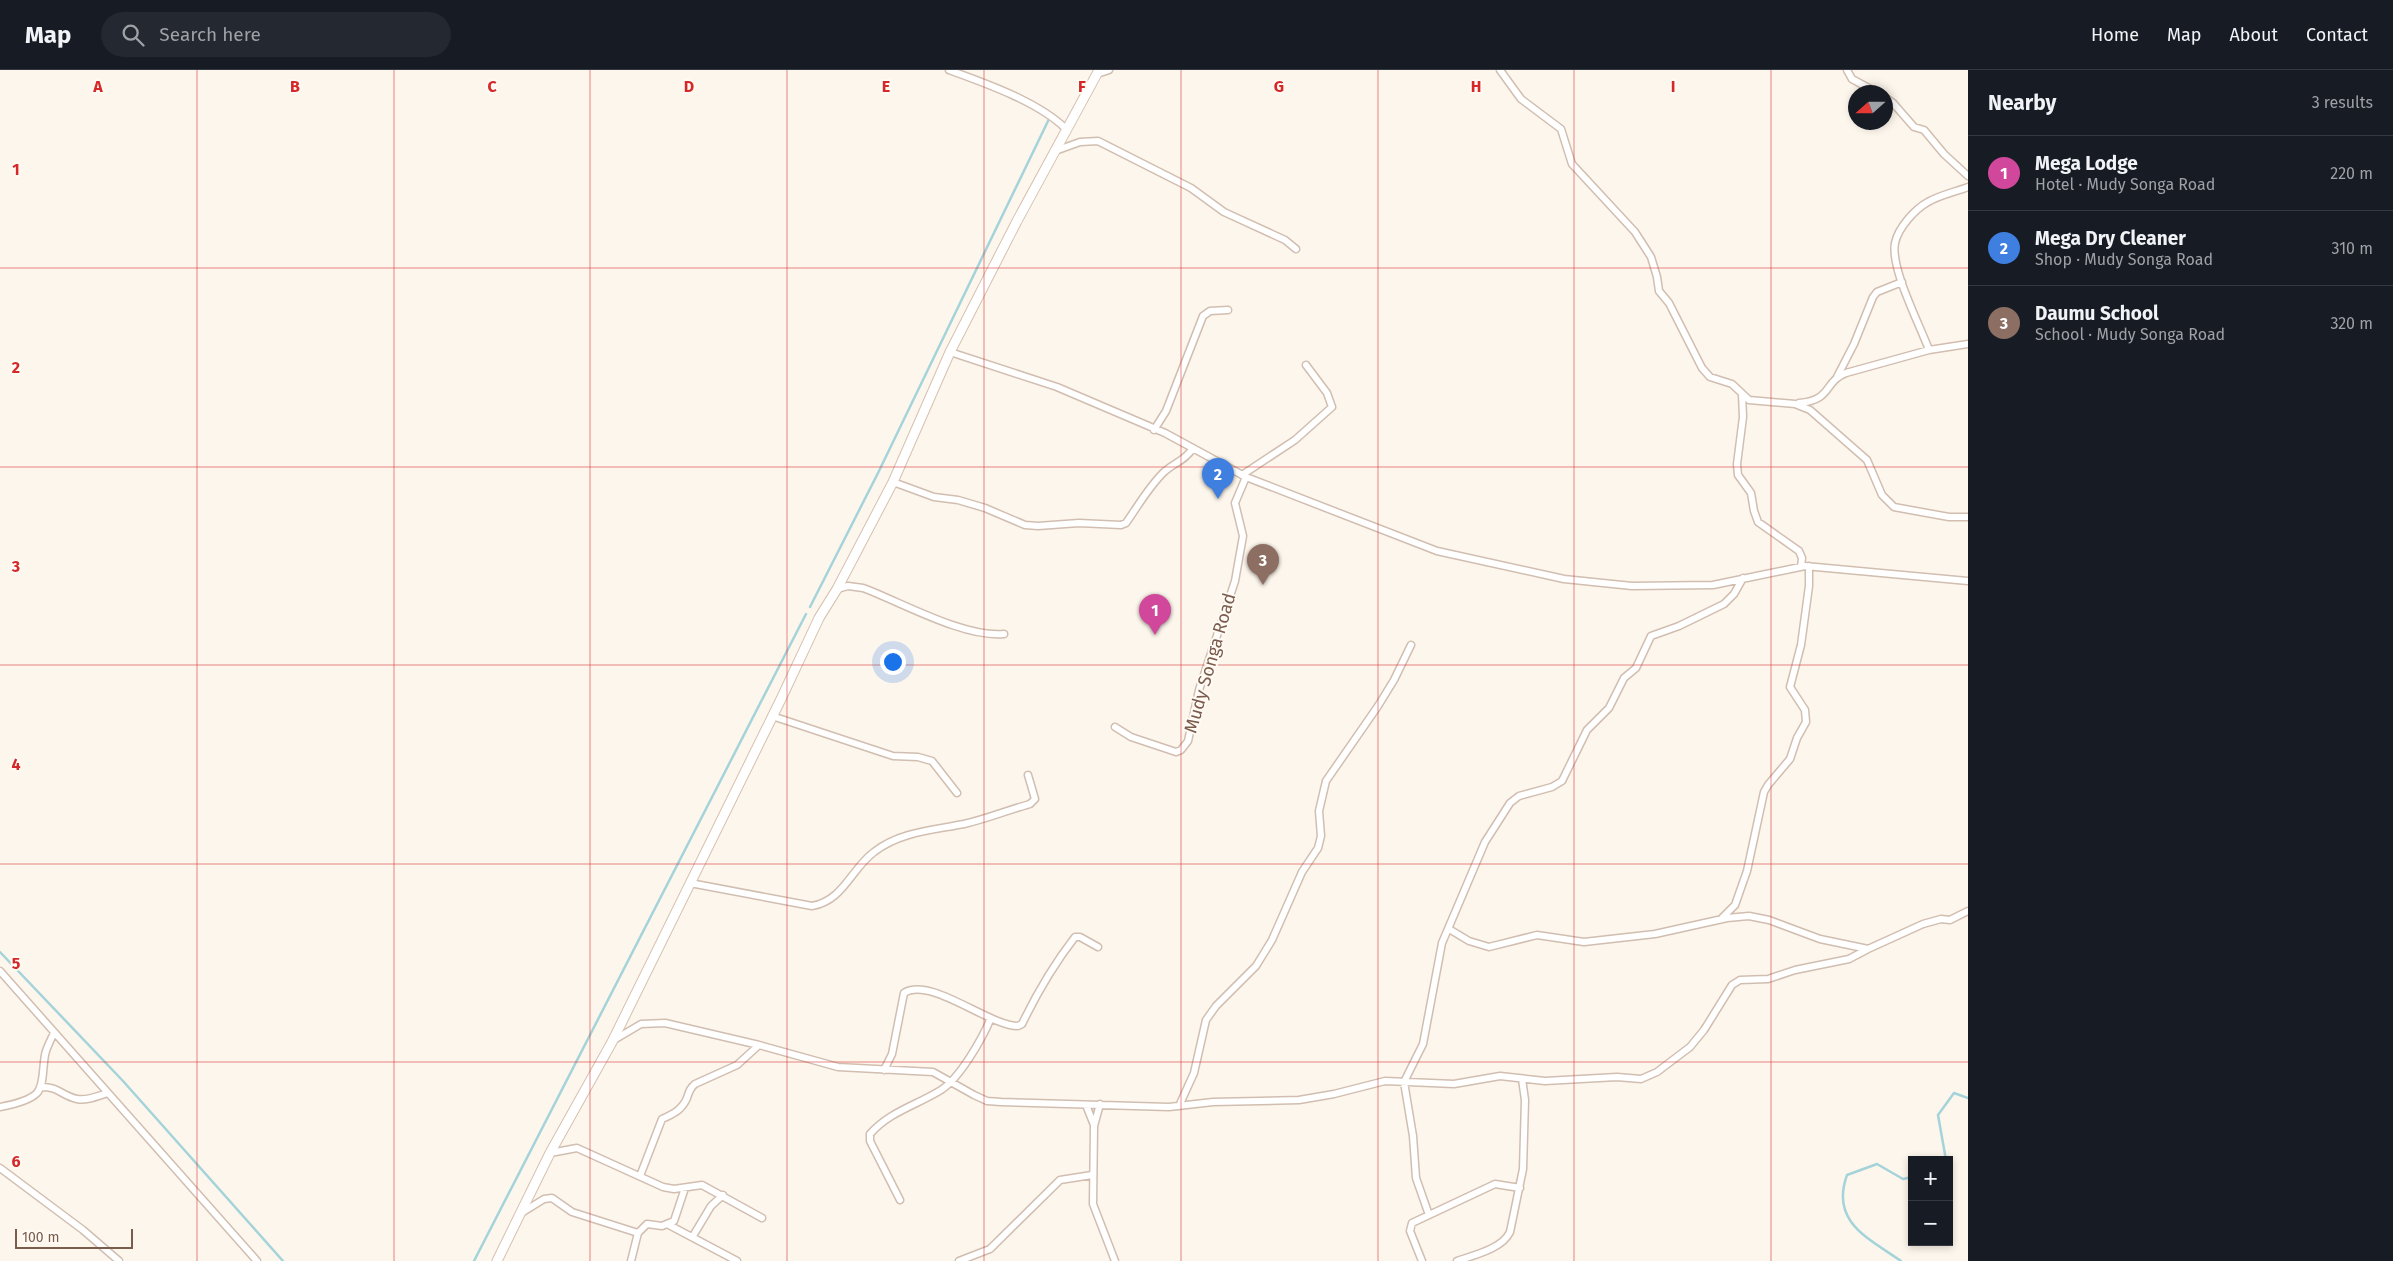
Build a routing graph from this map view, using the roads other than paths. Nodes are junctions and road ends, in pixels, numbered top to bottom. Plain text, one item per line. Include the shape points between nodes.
1 (948, 70) edge
2 (1108, 70) edge
3 (1500, 70) edge
4 (1846, 70) edge
5 (1098, 72) edge
6 (1863, 85) edge
7 (1893, 104) edge
8 (1066, 129) junction
9 (1054, 151) junction
10 (1968, 176) edge
11 (1968, 187) edge
12 (1296, 249) dead end
13 (1902, 282) junction
14 (1228, 310) dead end
15 (1968, 344) edge
16 (1930, 350) junction
17 (950, 352) junction
18 (1306, 365) dead end
19 (1836, 378) junction
20 (1742, 394) junction
21 (1795, 404) junction
22 (1154, 430) junction
23 (1193, 448) junction
24 (1244, 476) junction
25 (893, 482) junction
26 (1968, 517) edge
27 (1801, 566) junction
28 (1809, 566) junction
29 (1743, 578) junction
30 (1968, 581) edge
31 (837, 589) junction
32 (1004, 634) dead end
33 (1411, 645) dead end
34 (772, 716) junction
35 (1115, 727) dead end
36 (1028, 775) dead end
37 (956, 793) dead end
38 (690, 883) junction
39 (1968, 912) edge
40 (1719, 920) junction
41 (1450, 929) junction
42 (1098, 947) dead end
43 (1868, 949) junction
44 (0, 971) edge
45 (991, 1018) junction
46 (54, 1033) junction
47 (612, 1042) junction
48 (759, 1044) junction
49 (884, 1070) junction
50 (1522, 1079) junction
51 (953, 1081) junction
52 (1404, 1082) junction
53 (40, 1087) junction
54 (108, 1093) junction
55 (1100, 1104) junction
56 (1086, 1105) junction
57 (1179, 1106) junction
58 (0, 1107) edge
59 (1094, 1126) junction
60 (550, 1153) junction
61 (0, 1168) edge
62 (1092, 1175) junction
63 (640, 1176) junction
64 (685, 1188) junction
65 (1520, 1188) junction
66 (723, 1195) junction
67 (900, 1200) dead end
68 (523, 1212) junction
69 (1429, 1215) junction
70 (762, 1218) dead end
71 (669, 1225) junction
72 (638, 1233) junction
73 (693, 1236) junction
74 (119, 1261) edge
75 (257, 1261) edge
76 (497, 1261) edge
77 (630, 1261) edge
78 (737, 1261) edge
79 (959, 1261) edge
80 (1115, 1261) edge
81 (1422, 1261) edge
82 (1457, 1261) edge

1 - 8 street via 996,87 1054,117
2 - 5 street
3 - 20 street via 1529,107 1561,129 1572,164 1635,232 1651,257 1659,291 1669,303 1702,368 1710,377 1725,380
4 - 6 street via 1852,79
5 - 8 main road
7 - 10 street via 1914,127 1924,130
8 - 9 main road
9 - 12 street via 1080,142 1098,141 1191,188 1224,212 1285,240
9 - 17 main road
11 - 13 street via 1920,206 1903,227 1895,244
13 - 16 street
13 - 19 street via 1877,292 1873,297
14 - 22 street via 1210,311 1202,316 1166,411
15 - 16 street
16 - 19 street
17 - 22 street via 1057,387
17 - 25 main road
18 - 24 street via 1327,393 1332,407 1295,440
19 - 21 street via 1817,400
20 - 21 street via 1753,401
20 - 27 street via 1738,475 1751,493 1758,522 1795,546 1801,554
21 - 26 street via 1810,410 1867,460 1882,495 1894,507 1949,518
22 - 23 street
23 - 24 street
23 - 25 street via 1184,459 1164,471 1126,523 1121,525 1025,525 985,508 934,497
24 - 29 street via 1422,546 1564,579 1632,586 1713,585
24 - 35 street, Mudy Songa Road via 1235,503 1243,536 1234,581 1200,690 1188,741 1182,750 1176,752 1131,737
25 - 31 main road
27 - 28 street
27 - 29 street
28 - 30 street
28 - 40 street via 1801,645 1790,687 1805,710 1806,722 1790,759 1764,792 1749,862 1735,906
29 - 41 street via 1724,604 1651,636 1636,668 1624,678 1609,708 1587,730 1562,781 1519,796 1510,803 1485,842
31 - 32 street via 848,586 863,588 965,629
31 - 34 main road via 819,618
33 - 57 street via 1378,706 1326,781 1319,811 1321,836 1318,848 1302,872 1272,940 1256,966 1206,1020 1194,1073
34 - 37 street via 893,756 932,761
34 - 38 main road
36 - 38 street via 1035,799 1030,804 965,824 923,830 884,844 871,854 847,885 819,905
38 - 47 main road
39 - 43 street via 1950,920 1923,924
40 - 41 street via 1655,934 1584,942 1537,935 1489,947 1468,941
40 - 43 street via 1749,916 1820,939
41 - 52 street via 1439,954 1423,1044
42 - 45 street via 1080,936 1075,937 1058,958 1022,1024 1018,1026
43 - 50 street via 1849,958 1773,978 1738,981 1690,1047 1650,1076 1555,1081
44 - 46 street
45 - 49 street via 930,992 908,990 904,993 892,1054
45 - 51 street
46 - 53 street via 46,1051
46 - 54 street
47 - 48 street via 641,1024 665,1023
47 - 60 main road
48 - 49 street via 838,1067
48 - 63 street via 737,1065 695,1084 676,1113 662,1119
49 - 51 street via 922,1070
50 - 52 street via 1500,1076 1454,1084
50 - 65 street via 1525,1100
51 - 56 street via 987,1101
51 - 67 street via 887,1118 870,1134 870,1141
52 - 57 street via 1385,1081 1299,1100
52 - 69 street via 1416,1178
53 - 54 street via 51,1086 76,1099
53 - 58 street via 31,1097
54 - 75 street
55 - 56 street
55 - 57 street
55 - 59 street
56 - 59 street
59 - 62 street
60 - 63 street via 577,1148
60 - 68 main road
61 - 74 street
62 - 79 street via 1060,1180 990,1249
62 - 80 street via 1093,1204
63 - 64 street via 663,1187
64 - 66 street via 702,1185
64 - 71 street via 674,1221
65 - 69 street via 1494,1184
65 - 82 street via 1507,1238
66 - 70 street
66 - 73 street via 711,1206
68 - 72 street via 544,1199 552,1198 572,1212
68 - 76 main road
69 - 81 street via 1410,1226
71 - 72 street via 647,1224
71 - 73 street
72 - 77 street
73 - 78 street

